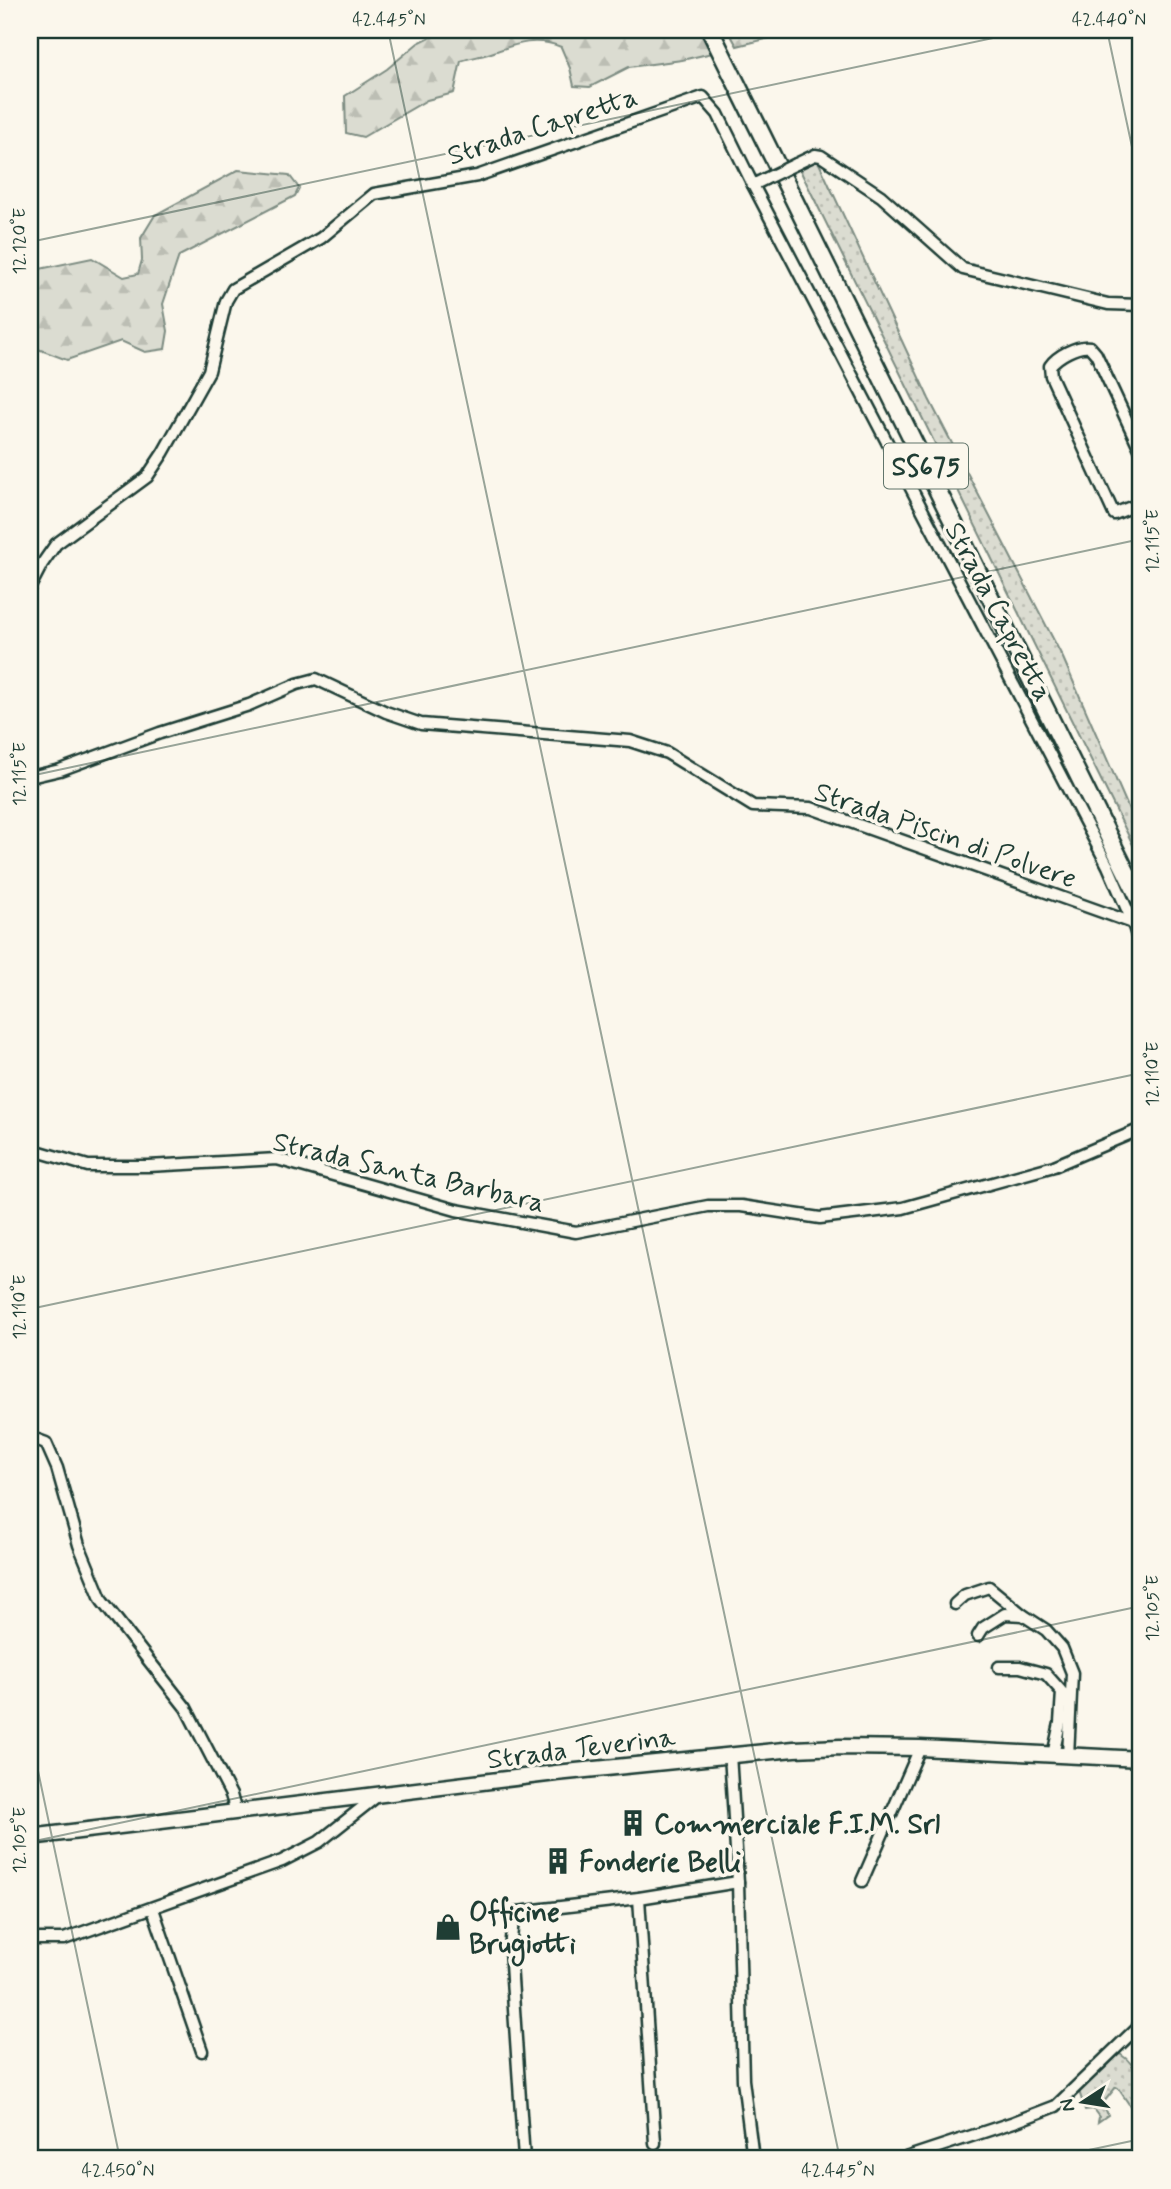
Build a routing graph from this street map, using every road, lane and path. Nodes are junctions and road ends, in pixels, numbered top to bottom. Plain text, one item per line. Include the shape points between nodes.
1 (710, 30) edge
2 (722, 30) edge
3 (753, 185) junction
4 (1141, 305) edge
5 (1137, 433) edge
6 (1141, 451) edge
7 (1141, 503) edge
8 (30, 587) edge
9 (30, 777) edge
10 (1141, 879) edge
11 (1141, 902) edge
12 (1133, 923) junction
13 (1141, 949) edge
14 (1141, 1129) edge
15 (30, 1149) edge
16 (38, 1440) dead end
17 (955, 1604) dead end
18 (1023, 1615) junction
19 (978, 1636) dead end
20 (999, 1667) dead end
21 (920, 1748) junction
22 (730, 1754) junction
23 (1060, 1755) junction
24 (1141, 1759) edge
25 (378, 1796) junction
26 (236, 1812) junction
27 (30, 1837) edge
28 (738, 1881) junction
29 (862, 1881) dead end
30 (639, 1898) junction
31 (153, 1909) junction
32 (30, 1938) edge
33 (1141, 2024) edge
34 (202, 2051) dead end
35 (655, 2143) dead end
36 (524, 2159) edge
37 (753, 2159) edge
38 (902, 2159) edge

1 - 11 highway, SS675
2 - 10 highway, SS675
3 - 4 street, bridge via 814,155 821,156 881,195 962,269 1108,304
3 - 8 street, Strada Capretta via 718,114 703,97 477,176 374,194 321,238 233,289 226,300 209,371 153,469 56,544
3 - 12 street, Strada Capretta via 1108,866
5 - 6 street
5 - 7 street via 1090,347 1055,359 1051,376 1114,514
9 - 12 street, Strada Piscin di Polvere via 316,679 421,724 630,741 667,753 754,806 811,808
12 - 13 street, Strada Capretta
14 - 15 street, Strada Santa Barbara via 1055,1166 903,1208 820,1218 741,1206 708,1206 576,1232 456,1210 277,1159 88,1166
16 - 26 street via 46,1443 57,1468 79,1545 102,1601 186,1708
17 - 18 street via 965,1595 989,1587
18 - 19 street via 1005,1614
18 - 23 street via 1062,1648 1073,1673
20 - 23 street via 1046,1674 1062,1692
21 - 22 main road, Strada Teverina via 840,1747
21 - 23 main road, Strada Teverina
21 - 29 street
22 - 25 main road, Strada Teverina
22 - 28 street
23 - 24 main road, Strada Teverina
25 - 26 main road, Strada Teverina
25 - 31 street via 319,1842 282,1861
26 - 27 main road, Strada Teverina
28 - 30 street
28 - 37 street via 743,2080
30 - 35 street
30 - 36 street via 517,1912 513,1920 510,1949
31 - 32 street via 64,1939
31 - 34 street
33 - 38 street via 1056,2106

